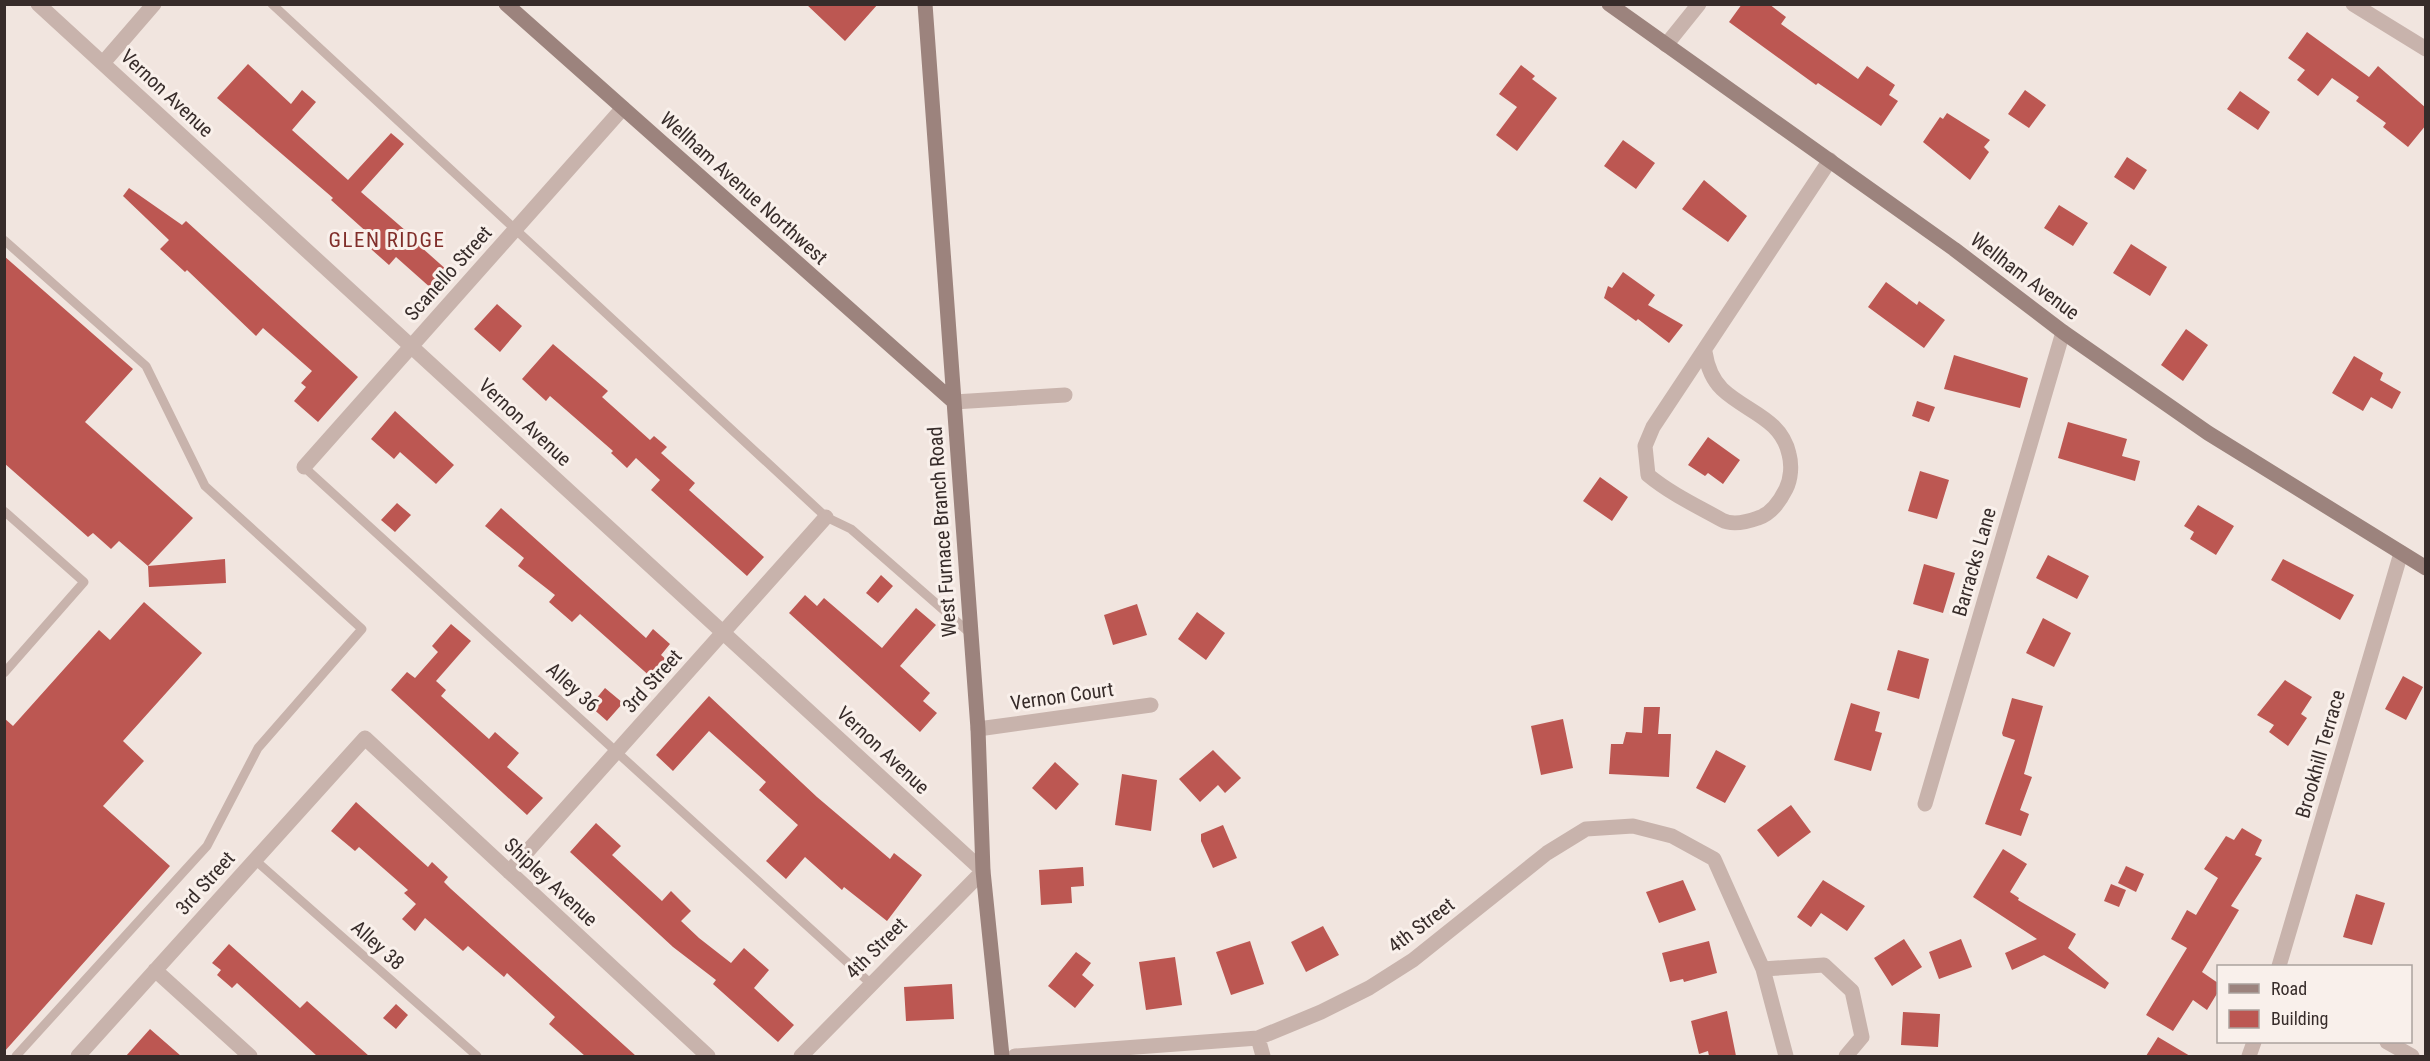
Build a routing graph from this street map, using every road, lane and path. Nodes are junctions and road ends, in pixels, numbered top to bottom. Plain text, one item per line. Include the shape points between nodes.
1 (38, 4) edge
2 (154, 4) edge
3 (272, 4) edge
4 (507, 4) edge
5 (925, 4) edge
6 (1609, 4) edge
7 (1699, 4) edge
8 (2353, 4) edge
9 (1665, 45) junction
10 (2426, 50) edge
11 (102, 63) junction
12 (623, 108) junction
13 (1830, 160) junction
14 (516, 228) junction
15 (4, 240) edge
16 (2063, 332) junction
17 (411, 346) junction
18 (1705, 352) junction
19 (1065, 395) dead end
20 (954, 402) junction
21 (304, 466) joint
22 (4, 511) edge
23 (826, 517) junction
24 (2401, 553) junction
25 (2426, 568) edge
26 (723, 633) junction
27 (971, 634) junction
28 (4, 673) edge
29 (1151, 705) dead end
30 (978, 729) junction
31 (364, 738) joint
32 (617, 751) junction
33 (1925, 804) dead end
34 (255, 860) junction
35 (983, 871) junction
36 (509, 872) junction
37 (2279, 965) edge
38 (1763, 969) junction
39 (155, 970) junction
40 (870, 983) junction
41 (1258, 1038) junction
42 (2389, 1043) edge
43 (16, 1056) edge
44 (78, 1056) edge
45 (250, 1056) edge
46 (477, 1056) edge
47 (708, 1056) edge
48 (801, 1056) edge
49 (1002, 1056) edge
50 (1015, 1056) edge
51 (1263, 1056) edge
52 (1786, 1056) edge
53 (1846, 1056) edge
54 (2412, 1056) edge

1 - 11 street, Vernon Avenue
2 - 11 street
3 - 14 lane
4 - 12 street, Wellham Avenue Northwest
5 - 20 street, West Furnace Branch Road
6 - 9 street, Wellham Avenue
7 - 9 street
8 - 10 street
9 - 13 street, Wellham Avenue
11 - 17 street, Vernon Avenue
12 - 14 street, Scanello Street
12 - 20 street, Wellham Avenue Northwest
13 - 16 street, Wellham Avenue
13 - 18 street
14 - 17 street, Scanello Street
14 - 23 lane
15 - 43 lane via 146,366 205,486 362,629 258,748 207,846
16 - 24 street, Wellham Avenue via 2208,433
16 - 33 street, Barracks Lane
17 - 21 street, Scanello Street
17 - 26 street, Vernon Avenue
18 - 18 street via 1653,427 1645,446 1648,475 1665,489 1727,523 1740,523 1761,517 1779,502 1788,485 1792,464 1776,427 1723,389 1713,378
19 - 20 street
20 - 27 street, West Furnace Branch Road
21 - 32 lane, Alley 36
22 - 28 lane via 84,582
23 - 26 street, 3rd Street
23 - 27 lane via 851,529
24 - 25 street, Wellham Avenue
24 - 37 street, Brookhill Terrace
26 - 32 street, 3rd Street
26 - 35 street, Vernon Avenue
27 - 30 street, West Furnace Branch Road
29 - 30 street, Vernon Court
30 - 35 street, West Furnace Branch Road
31 - 34 street, 3rd Street
31 - 36 street, Shipley Avenue
32 - 36 street, 3rd Street
32 - 40 lane, Alley 36
34 - 39 street, 3rd Street
34 - 46 lane, Alley 38
35 - 40 street, 4th Street
35 - 49 street, West Furnace Branch Road
36 - 47 street, Shipley Avenue
38 - 41 street, 4th Street via 1714,859 1672,836 1633,826 1586,829 1547,853 1413,960 1369,988
38 - 52 street, 4th Street
38 - 53 street via 1824,965 1852,990 1862,1037
39 - 44 street, 3rd Street
39 - 45 street
40 - 48 street, 4th Street
41 - 50 street, 4th Street
41 - 51 street
42 - 54 street

